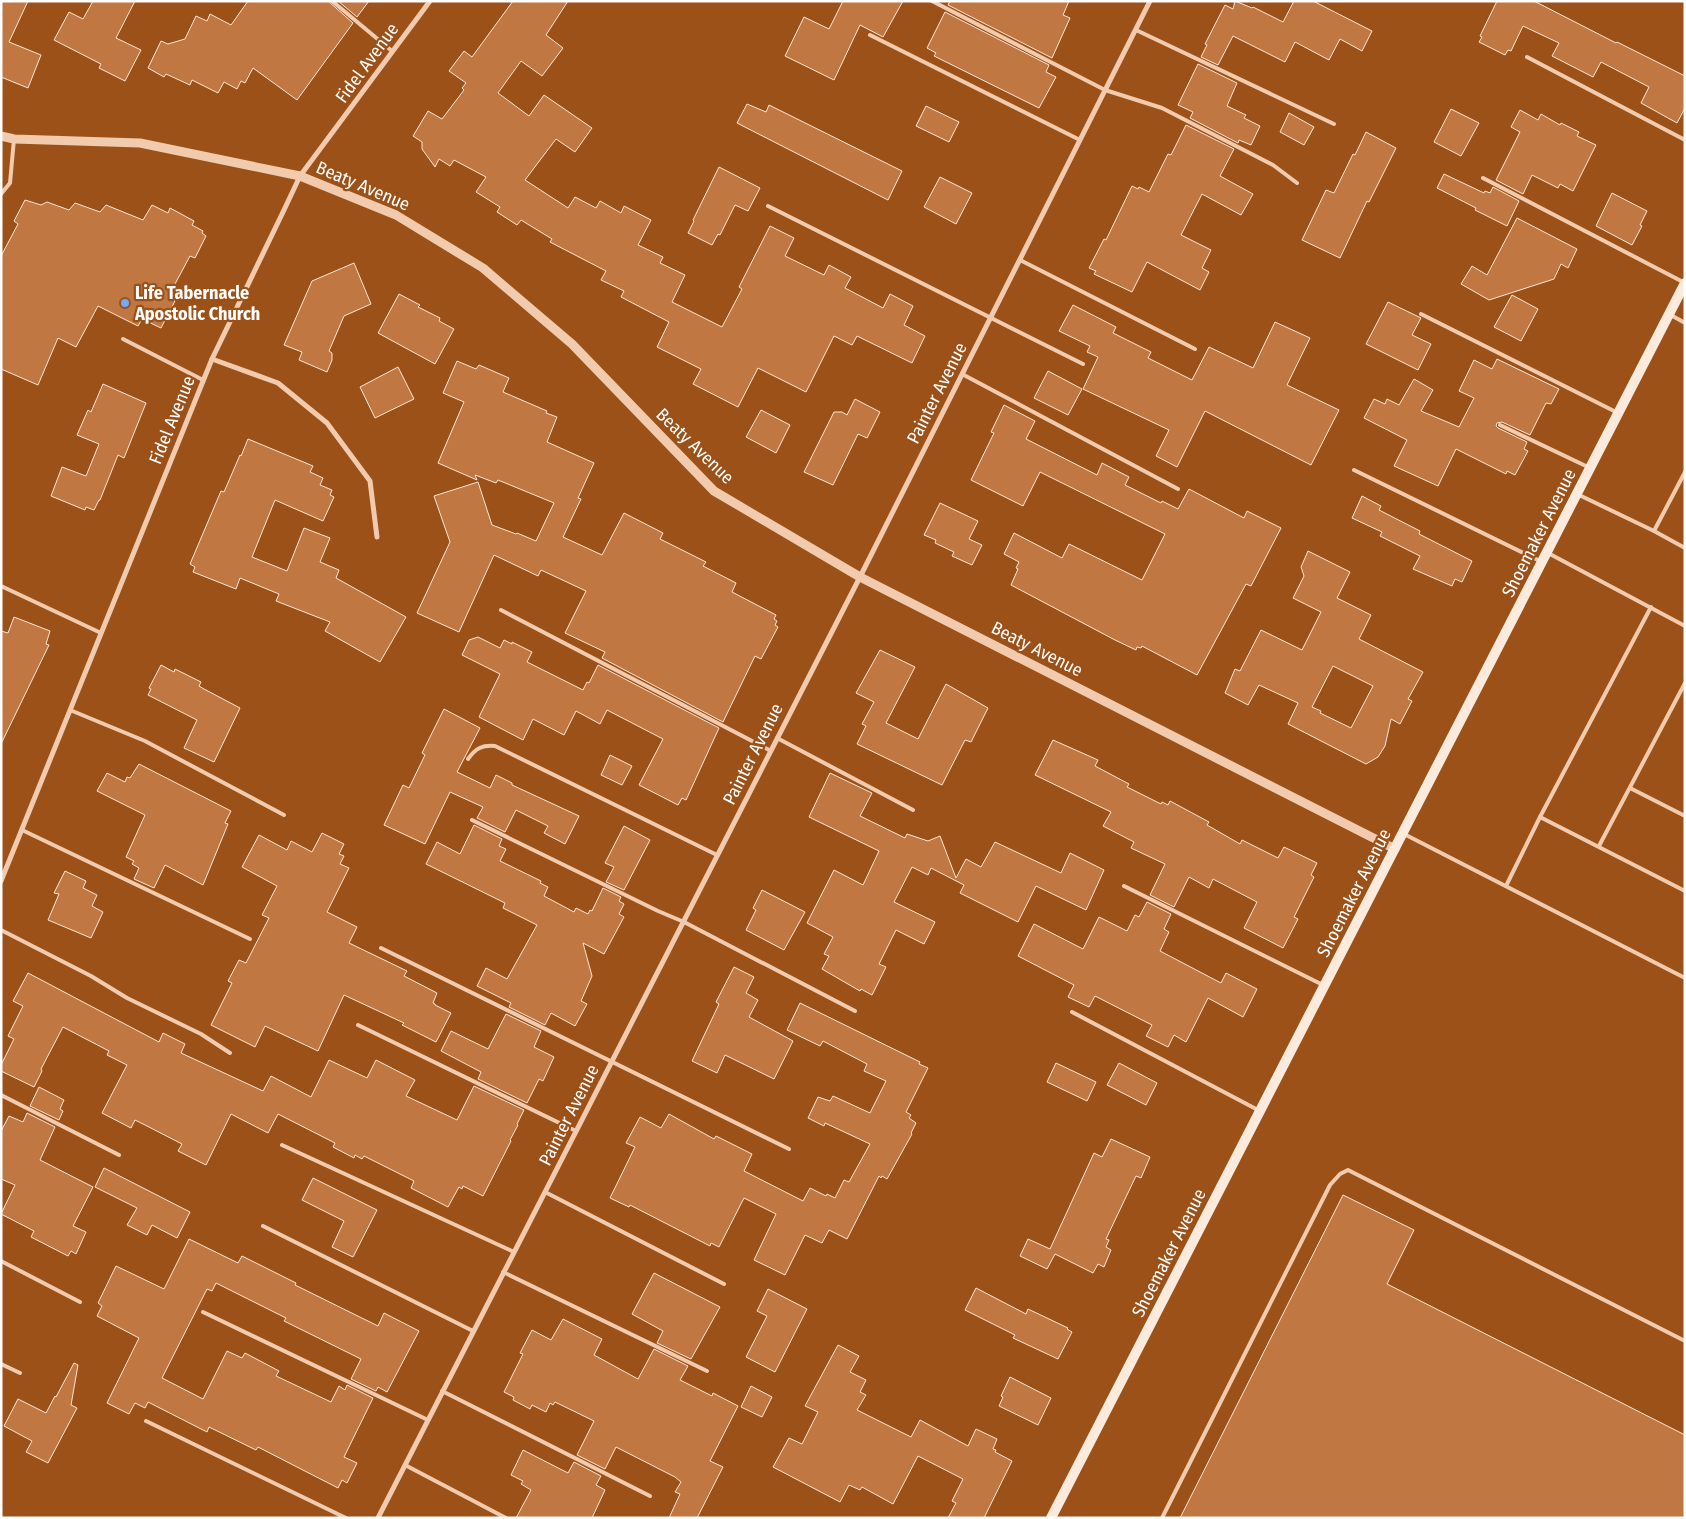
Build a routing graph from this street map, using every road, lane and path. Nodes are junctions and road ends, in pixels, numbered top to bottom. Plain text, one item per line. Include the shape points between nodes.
1 (332, 1) edge
2 (430, 1) edge
3 (932, 1) edge
4 (1150, 1) edge
5 (1136, 30) junction
6 (870, 36) dead end
7 (392, 51) junction
8 (1528, 57) dead end
9 (1105, 90) junction
10 (1334, 124) dead end
11 (1, 136) edge
12 (14, 140) junction
13 (1080, 140) junction
14 (1685, 140) edge
15 (300, 176) junction
16 (1483, 178) dead end
17 (1297, 183) dead end
18 (1, 194) edge
19 (768, 206) dead end
20 (1020, 260) junction
21 (1685, 283) edge
22 (1421, 314) dead end
23 (1669, 314) junction
24 (991, 317) junction
25 (1685, 323) edge
26 (123, 338) dead end
27 (1195, 349) dead end
28 (212, 359) junction
29 (1083, 364) dead end
30 (962, 374) junction
31 (203, 380) junction
32 (1618, 413) junction
33 (1500, 425) dead end
34 (1590, 468) junction
35 (1354, 470) dead end
36 (1685, 472) edge
37 (1178, 489) dead end
38 (1577, 494) junction
39 (1654, 531) junction
40 (377, 537) dead end
41 (1685, 548) edge
42 (1547, 552) junction
43 (1542, 562) junction
44 (860, 577) junction
45 (1, 586) edge
46 (1651, 607) junction
47 (501, 610) dead end
48 (1685, 626) edge
49 (102, 633) junction
50 (1685, 683) edge
51 (70, 710) junction
52 (778, 738) junction
53 (771, 751) junction
54 (468, 759) dead end
55 (1630, 788) junction
56 (913, 810) dead end
57 (284, 815) dead end
58 (1685, 816) edge
59 (1540, 817) junction
60 (472, 820) dead end
61 (22, 830) junction
62 (1403, 834) junction
63 (1599, 846) junction
64 (1395, 849) junction
65 (717, 855) junction
66 (1, 881) edge
67 (1124, 886) dead end
68 (1506, 886) junction
69 (1685, 891) edge
70 (684, 922) junction
71 (1, 930) edge
72 (250, 939) dead end
73 (381, 948) dead end
74 (1685, 978) edge
75 (1325, 986) junction
76 (855, 1011) dead end
77 (1072, 1012) dead end
78 (358, 1025) dead end
79 (230, 1052) dead end
80 (611, 1062) junction
81 (1, 1095) edge
82 (1260, 1111) junction
83 (576, 1131) junction
84 (282, 1145) dead end
85 (789, 1149) dead end
86 (119, 1155) dead end
87 (544, 1192) junction
88 (263, 1226) dead end
89 (514, 1252) junction
90 (1, 1261) edge
91 (503, 1272) junction
92 (724, 1284) dead end
93 (80, 1302) dead end
94 (203, 1312) dead end
95 (473, 1331) junction
96 (1685, 1341) edge
97 (1, 1364) edge
98 (707, 1370) dead end
99 (20, 1373) dead end
100 (442, 1391) junction
101 (428, 1420) junction
102 (146, 1421) dead end
103 (405, 1465) junction
104 (650, 1496) dead end
105 (346, 1518) edge
106 (378, 1518) edge
107 (506, 1518) edge
108 (1051, 1518) edge
109 (1162, 1518) edge

1 - 7 lane
2 - 7 street, Fidel Avenue
3 - 9 lane
4 - 5 street, Painter Avenue
5 - 9 street, Painter Avenue
5 - 10 lane
6 - 13 lane
7 - 15 street, Fidel Avenue
8 - 14 lane
9 - 13 street, Painter Avenue
9 - 17 lane via 1162,108 1273,165
11 - 12 street, Beaty Avenue
12 - 15 street, Beaty Avenue via 140,143
12 - 18 lane via 10,183
13 - 20 street, Painter Avenue
15 - 28 street, Fidel Avenue
15 - 44 street, Beaty Avenue via 396,215 483,268 572,344 714,491
16 - 21 lane
19 - 24 lane
20 - 24 street, Painter Avenue
20 - 27 lane
21 - 23 main road, Shoemaker Avenue
22 - 32 lane
23 - 25 lane
23 - 32 main road, Shoemaker Avenue
24 - 29 lane
24 - 30 street, Painter Avenue
26 - 31 lane
28 - 31 street, Fidel Avenue
28 - 40 street via 278,383 327,423 370,481
30 - 37 lane
30 - 44 street, Painter Avenue
31 - 49 street, Fidel Avenue
32 - 34 main road, Shoemaker Avenue
33 - 34 lane
34 - 38 main road, Shoemaker Avenue
35 - 43 lane
36 - 39 lane
38 - 39 lane
38 - 42 main road, Shoemaker Avenue
39 - 41 lane
42 - 43 main road, Shoemaker Avenue
42 - 46 lane
43 - 62 main road, Shoemaker Avenue
44 - 52 street, Painter Avenue
44 - 64 street, Beaty Avenue
45 - 49 lane
46 - 48 lane
46 - 59 lane
47 - 53 lane
49 - 51 street, Fidel Avenue
50 - 55 lane
51 - 57 lane via 145,741
51 - 61 street, Fidel Avenue
52 - 53 street, Painter Avenue
52 - 56 lane
53 - 65 street, Painter Avenue
54 - 65 lane via 475,750 496,746
55 - 58 lane
55 - 63 lane
59 - 63 lane
59 - 68 lane
60 - 70 lane
61 - 66 street, Fidel Avenue
61 - 72 lane
62 - 64 main road, Shoemaker Avenue
62 - 68 lane
63 - 69 lane
64 - 75 main road, Shoemaker Avenue
65 - 70 street, Painter Avenue
67 - 75 lane
68 - 74 lane
70 - 76 lane
70 - 80 street, Painter Avenue
71 - 79 lane
73 - 80 lane
75 - 82 main road, Shoemaker Avenue
77 - 82 lane
78 - 83 lane
80 - 83 street, Painter Avenue
80 - 85 lane
81 - 86 lane
82 - 108 main road, Shoemaker Avenue
83 - 87 street, Painter Avenue
84 - 89 lane
87 - 89 street, Painter Avenue
87 - 92 lane
88 - 95 lane
89 - 91 street, Painter Avenue
90 - 93 lane
91 - 95 street, Painter Avenue
91 - 98 lane
94 - 101 lane
95 - 100 street, Painter Avenue
96 - 109 lane via 1348,1170 1330,1185
97 - 99 lane
100 - 101 street, Painter Avenue
100 - 104 lane
101 - 103 street, Painter Avenue
102 - 105 lane
103 - 106 street, Painter Avenue
103 - 107 lane

